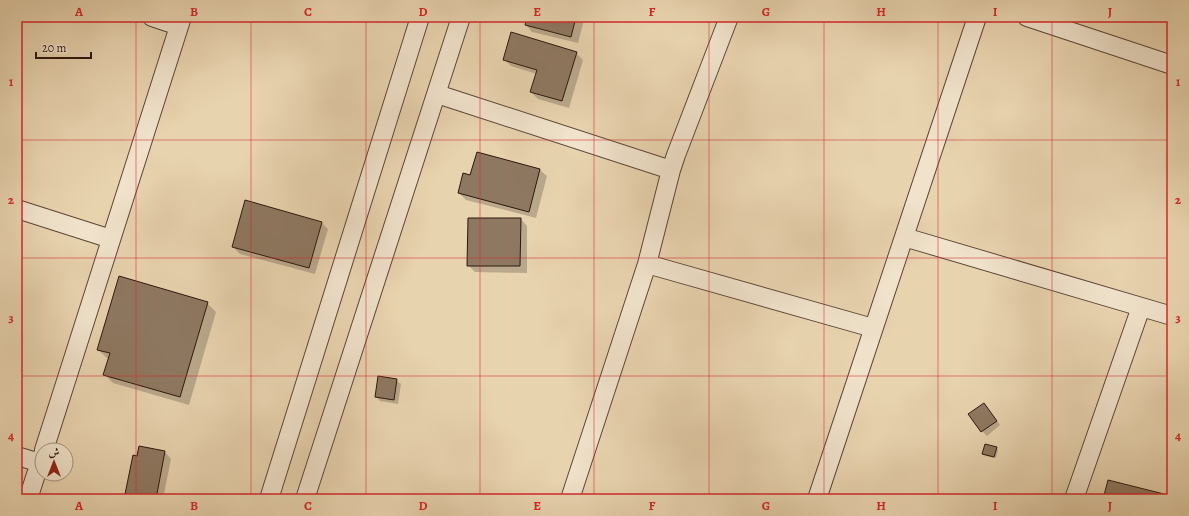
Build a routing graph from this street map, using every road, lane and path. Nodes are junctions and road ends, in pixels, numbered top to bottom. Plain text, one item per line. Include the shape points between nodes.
1 (152, 17) edge
2 (420, 17) edge
3 (461, 17) edge
4 (728, 17) edge
5 (977, 17) edge
6 (1027, 17) edge
7 (181, 22) edge
8 (1172, 65) edge
9 (437, 94) junction
10 (671, 170) junction
11 (17, 209) edge
12 (904, 237) junction
13 (111, 240) junction
14 (648, 264) junction
15 (1141, 307) junction
16 (1172, 316) edge
17 (873, 328) junction
18 (46, 442) edge
19 (17, 456) edge
20 (34, 456) edge
21 (34, 481) edge
22 (28, 499) edge
23 (269, 499) edge
24 (305, 499) edge
25 (570, 499) edge
26 (817, 499) edge
27 (1074, 499) edge

1 - 7 street
2 - 23 street
3 - 9 street
4 - 10 street
5 - 12 street
6 - 8 street
7 - 13 street
9 - 10 street
9 - 24 street
10 - 14 street
11 - 13 street
12 - 15 street
12 - 17 street
13 - 18 street
14 - 17 street
14 - 25 street
15 - 16 street
15 - 27 street
17 - 26 street
19 - 20 street
21 - 22 street

